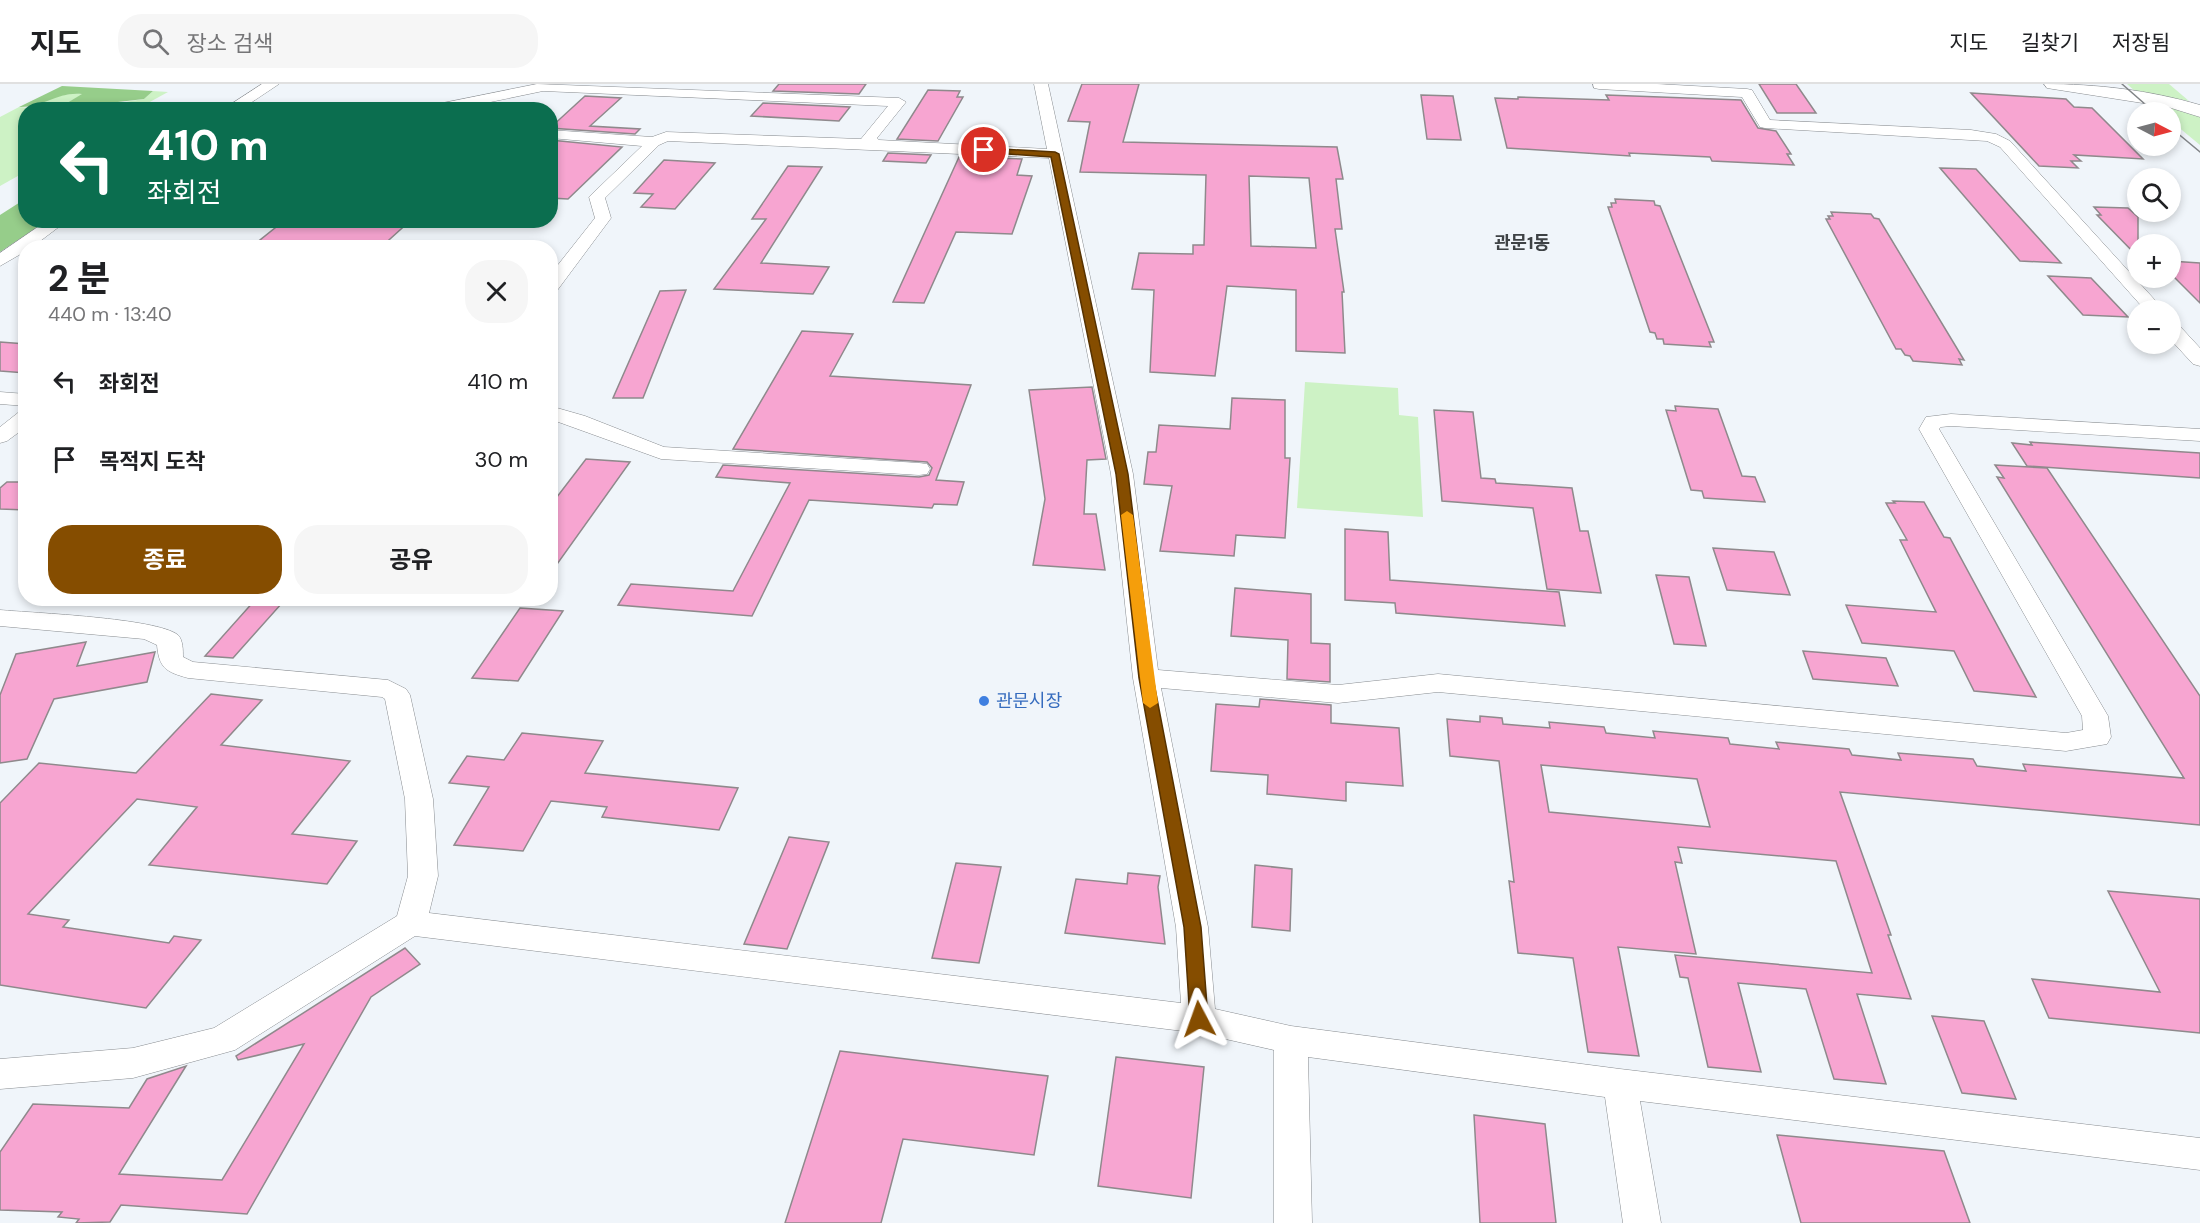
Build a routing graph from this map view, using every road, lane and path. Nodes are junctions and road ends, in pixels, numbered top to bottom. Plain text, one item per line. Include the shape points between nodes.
1 (272, 84) edge
2 (1041, 84) edge
3 (2054, 84) edge
4 (1599, 85) edge
5 (243, 102) edge
6 (468, 102) edge
7 (2200, 111) edge
8 (558, 135) edge
9 (654, 142) junction
10 (876, 144) junction
11 (1055, 154) junction
12 (48, 228) edge
13 (31, 240) edge
14 (18, 249) edge
15 (0, 261) edge
16 (558, 277) edge
17 (2146, 300) edge
18 (2181, 339) edge
19 (2200, 360) edge
20 (0, 398) edge
21 (18, 399) edge
22 (558, 414) edge
23 (2200, 435) edge
24 (919, 469) dead end
25 (0, 618) edge
26 (1146, 678) junction
27 (411, 923) junction
28 (1199, 1019) junction
29 (1292, 1040) junction
30 (0, 1074) edge
31 (1620, 1084) junction
32 (2200, 1154) edge
33 (1293, 1223) edge
34 (1642, 1223) edge

1 - 5 street
2 - 11 street
3 - 7 highway via 2170,102
4 - 17 street via 1747,93 1765,124 1991,137 2005,144
6 - 10 street via 543,87 898,102 868,139
8 - 9 street
9 - 10 street via 666,136
9 - 16 street via 597,197 603,218
10 - 11 street
11 - 26 street via 1122,474
12 - 13 street
14 - 15 street
18 - 19 street
20 - 21 street
22 - 24 street via 661,453
23 - 26 street via 1951,420 1933,421 1929,429 2094,717 2097,737 2066,742 1438,683 1338,694
25 - 27 street via 149,632 169,641 171,661 188,670 388,688 397,695 419,799 423,876
26 - 28 street via 1192,927
27 - 28 street
27 - 30 street via 223,1040 133,1063
28 - 29 street
29 - 31 street
29 - 33 street
31 - 32 street
31 - 34 street

